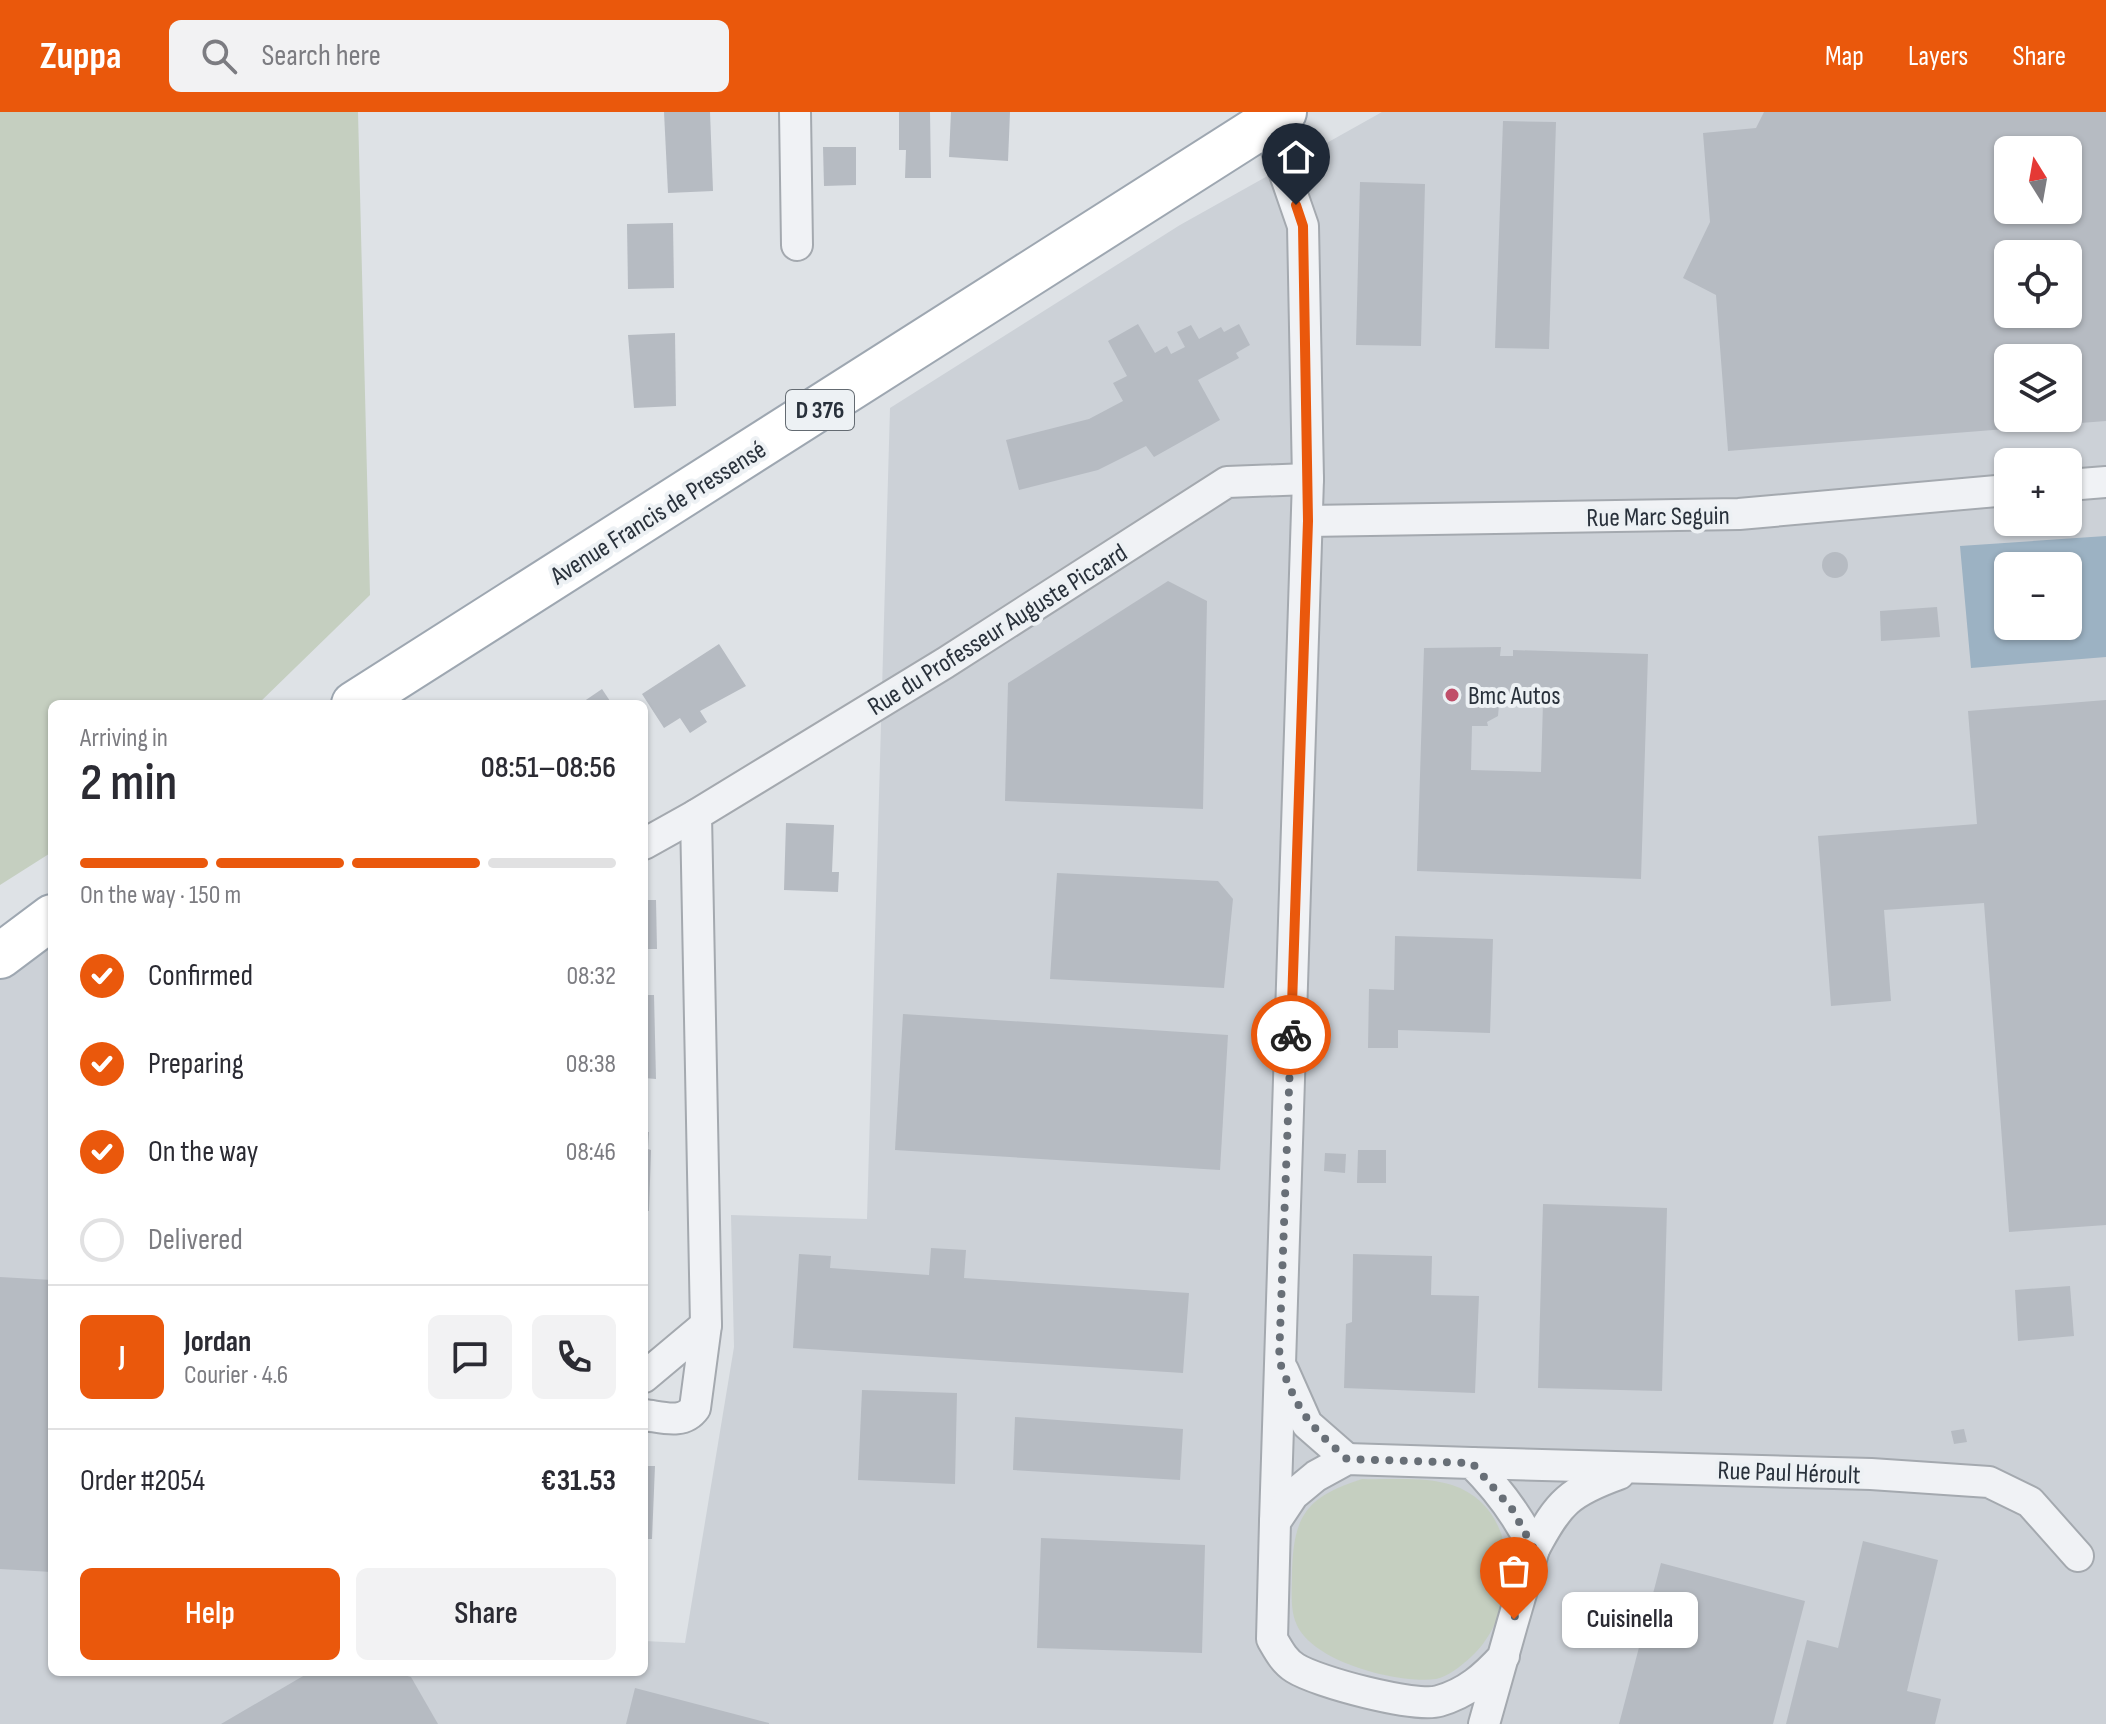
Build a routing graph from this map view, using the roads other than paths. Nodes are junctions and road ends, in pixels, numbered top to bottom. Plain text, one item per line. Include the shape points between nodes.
1 (795, 112) edge
2 (1275, 117) edge
3 (797, 245) dead end
4 (1308, 479) junction
5 (2106, 482) edge
6 (2082, 484) edge
7 (1994, 491) edge
8 (1308, 521) junction
9 (360, 700) edge
10 (696, 815) junction
11 (648, 842) edge
12 (48, 895) edge
13 (48, 920) edge
14 (0, 925) edge
15 (0, 956) edge
16 (706, 1325) junction
17 (1279, 1360) junction
18 (648, 1374) edge
19 (648, 1415) edge
20 (1347, 1459) junction
21 (1472, 1463) junction
22 (1636, 1468) junction
23 (1275, 1522) junction
24 (1534, 1549) junction
25 (2078, 1556) dead end
26 (1504, 1656) junction
27 (1412, 1713) edge
28 (1484, 1724) edge

1 - 3 street
2 - 4 street via 1303,226
2 - 9 main road, Avenue Francis de Pressensé / D 376
4 - 8 street
4 - 10 street, Rue du Professeur Auguste Piccard via 1227,482
5 - 6 street
7 - 8 street, Rue Marc Seguin via 1739,514
8 - 17 street
10 - 11 street, Rue du Professeur Auguste Piccard
10 - 16 street
12 - 14 main road
13 - 15 main road
16 - 18 street
16 - 19 street via 695,1408 677,1419
17 - 20 street via 1307,1424
17 - 23 street
20 - 21 street
20 - 23 street via 1293,1495
21 - 22 street, Rue Paul Héroult
21 - 24 street via 1512,1509
22 - 24 street via 1584,1486 1555,1510
22 - 25 street, Rue Paul Héroult via 1989,1482 2030,1502
23 - 27 street via 1272,1639 1281,1656 1297,1670
24 - 26 street
26 - 27 street via 1461,1694
26 - 28 street

